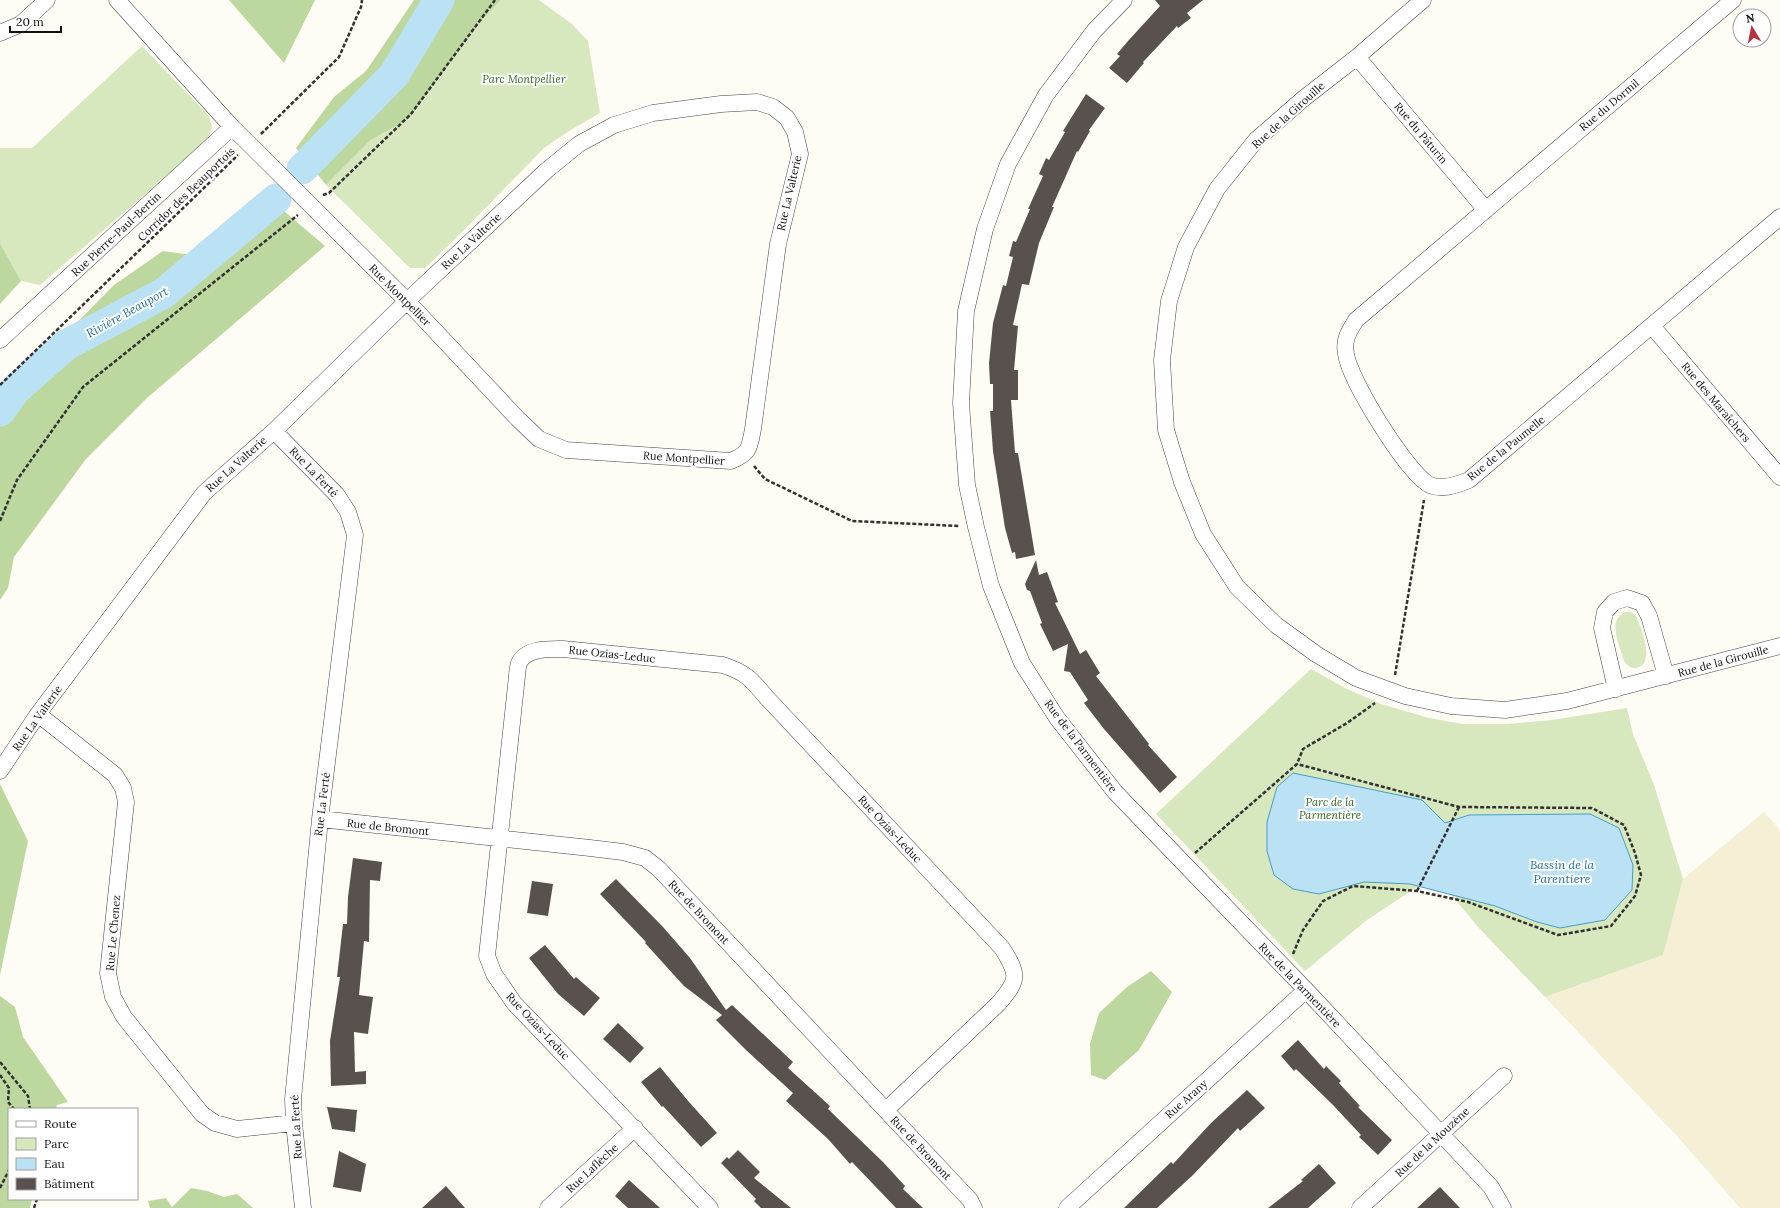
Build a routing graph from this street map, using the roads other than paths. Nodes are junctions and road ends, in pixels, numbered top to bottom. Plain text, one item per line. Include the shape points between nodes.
1 (48, 0) edge
2 (117, 0) edge
3 (1124, 0) edge
4 (1423, 0) edge
5 (1733, 0) edge
6 (0, 33) edge
7 (1357, 57) junction
8 (232, 127) junction
9 (1486, 210) junction
10 (1780, 217) edge
11 (407, 301) junction
12 (1652, 326) junction
13 (0, 340) edge
14 (274, 431) junction
15 (744, 456) joint
16 (1779, 474) edge
17 (1780, 646) edge
18 (1666, 676) junction
19 (1616, 688) junction
20 (38, 714) junction
21 (0, 771) edge
22 (320, 820) junction
23 (499, 838) junction
24 (1306, 990) junction
25 (1504, 1076) dead end
26 (886, 1110) junction
27 (294, 1124) junction
28 (635, 1128) junction
29 (1441, 1134) junction
30 (303, 1208) edge
31 (548, 1208) edge
32 (710, 1208) edge
33 (974, 1208) edge
34 (1066, 1208) edge
35 (1360, 1208) edge
36 (1503, 1208) edge

1 - 6 street via 21,24
2 - 8 street, Rue Montpellier
3 - 24 street, Rue de la Parmentière via 1094,31 1046,95 1008,164 985,229 966,311 961,403 967,485 991,586 1026,669 1057,718 1115,792
4 - 7 street, Rue de la Girouille
5 - 9 street, Rue du Dormil
7 - 9 street, Rue du Pâturin
7 - 19 street, Rue de la Girouille via 1256,140 1217,189 1186,247 1169,301 1163,368 1166,430 1182,482 1203,534 1237,587 1276,625 1316,654 1356,678 1405,696 1451,706 1505,710 1568,701
8 - 11 street, Rue Montpellier
8 - 13 street, Rue Pierre-Paul-Bertin
9 - 12 street, Rue de la Paumelle via 1356,320 1346,336 1346,354 1357,384 1383,430 1416,472 1429,484 1450,488 1469,480
10 - 12 street, Rue de la Paumelle
11 - 14 street, Rue La Valterie
11 - 15 street, Rue Montpellier via 539,439 566,450 731,461
11 - 15 street, Rue La Valterie via 547,170 579,144 614,125 653,113 721,104 757,102 773,107 787,118 795,132 800,154 778,244 753,429 750,445
12 - 16 street, Rue des Maraîchers
14 - 20 street, Rue La Valterie via 204,493
14 - 22 street, Rue La Ferté via 337,495 348,512 355,535
17 - 18 street, Rue de la Girouille
18 - 19 street, Rue de la Girouille
18 - 19 street, Rue de la Girouille via 1649,616 1642,603 1627,598 1614,602 1604,612 1602,628
20 - 21 street, Rue La Valterie
20 - 27 street, Rue Le Chenez via 115,775 123,788 126,802 108,973 113,998 124,1017 202,1114 216,1123 237,1129
22 - 23 street, Rue de Bromont
22 - 27 street, Rue La Ferté via 292,1099
23 - 26 street, Rue de Bromont via 610,851 645,858 659,869
23 - 26 street, Rue Ozias-Leduc via 516,676 520,662 532,652 544,648 563,649 724,665 739,670 1002,948 1011,962 1015,975 1011,989
23 - 28 street, Rue Ozias-Leduc via 487,956 494,974 514,1003
24 - 29 street, Rue de la Parmentière
24 - 34 street, Rue Arany
25 - 29 street, Rue de la Mouzène
26 - 33 street, Rue de Bromont via 970,1200
27 - 30 street, Rue La Ferté
28 - 31 street, Rue Laflèche
28 - 32 street, Rue Ozias-Leduc
29 - 35 street, Rue de la Mouzène
29 - 36 street, Rue de la Parmentière via 1491,1187

